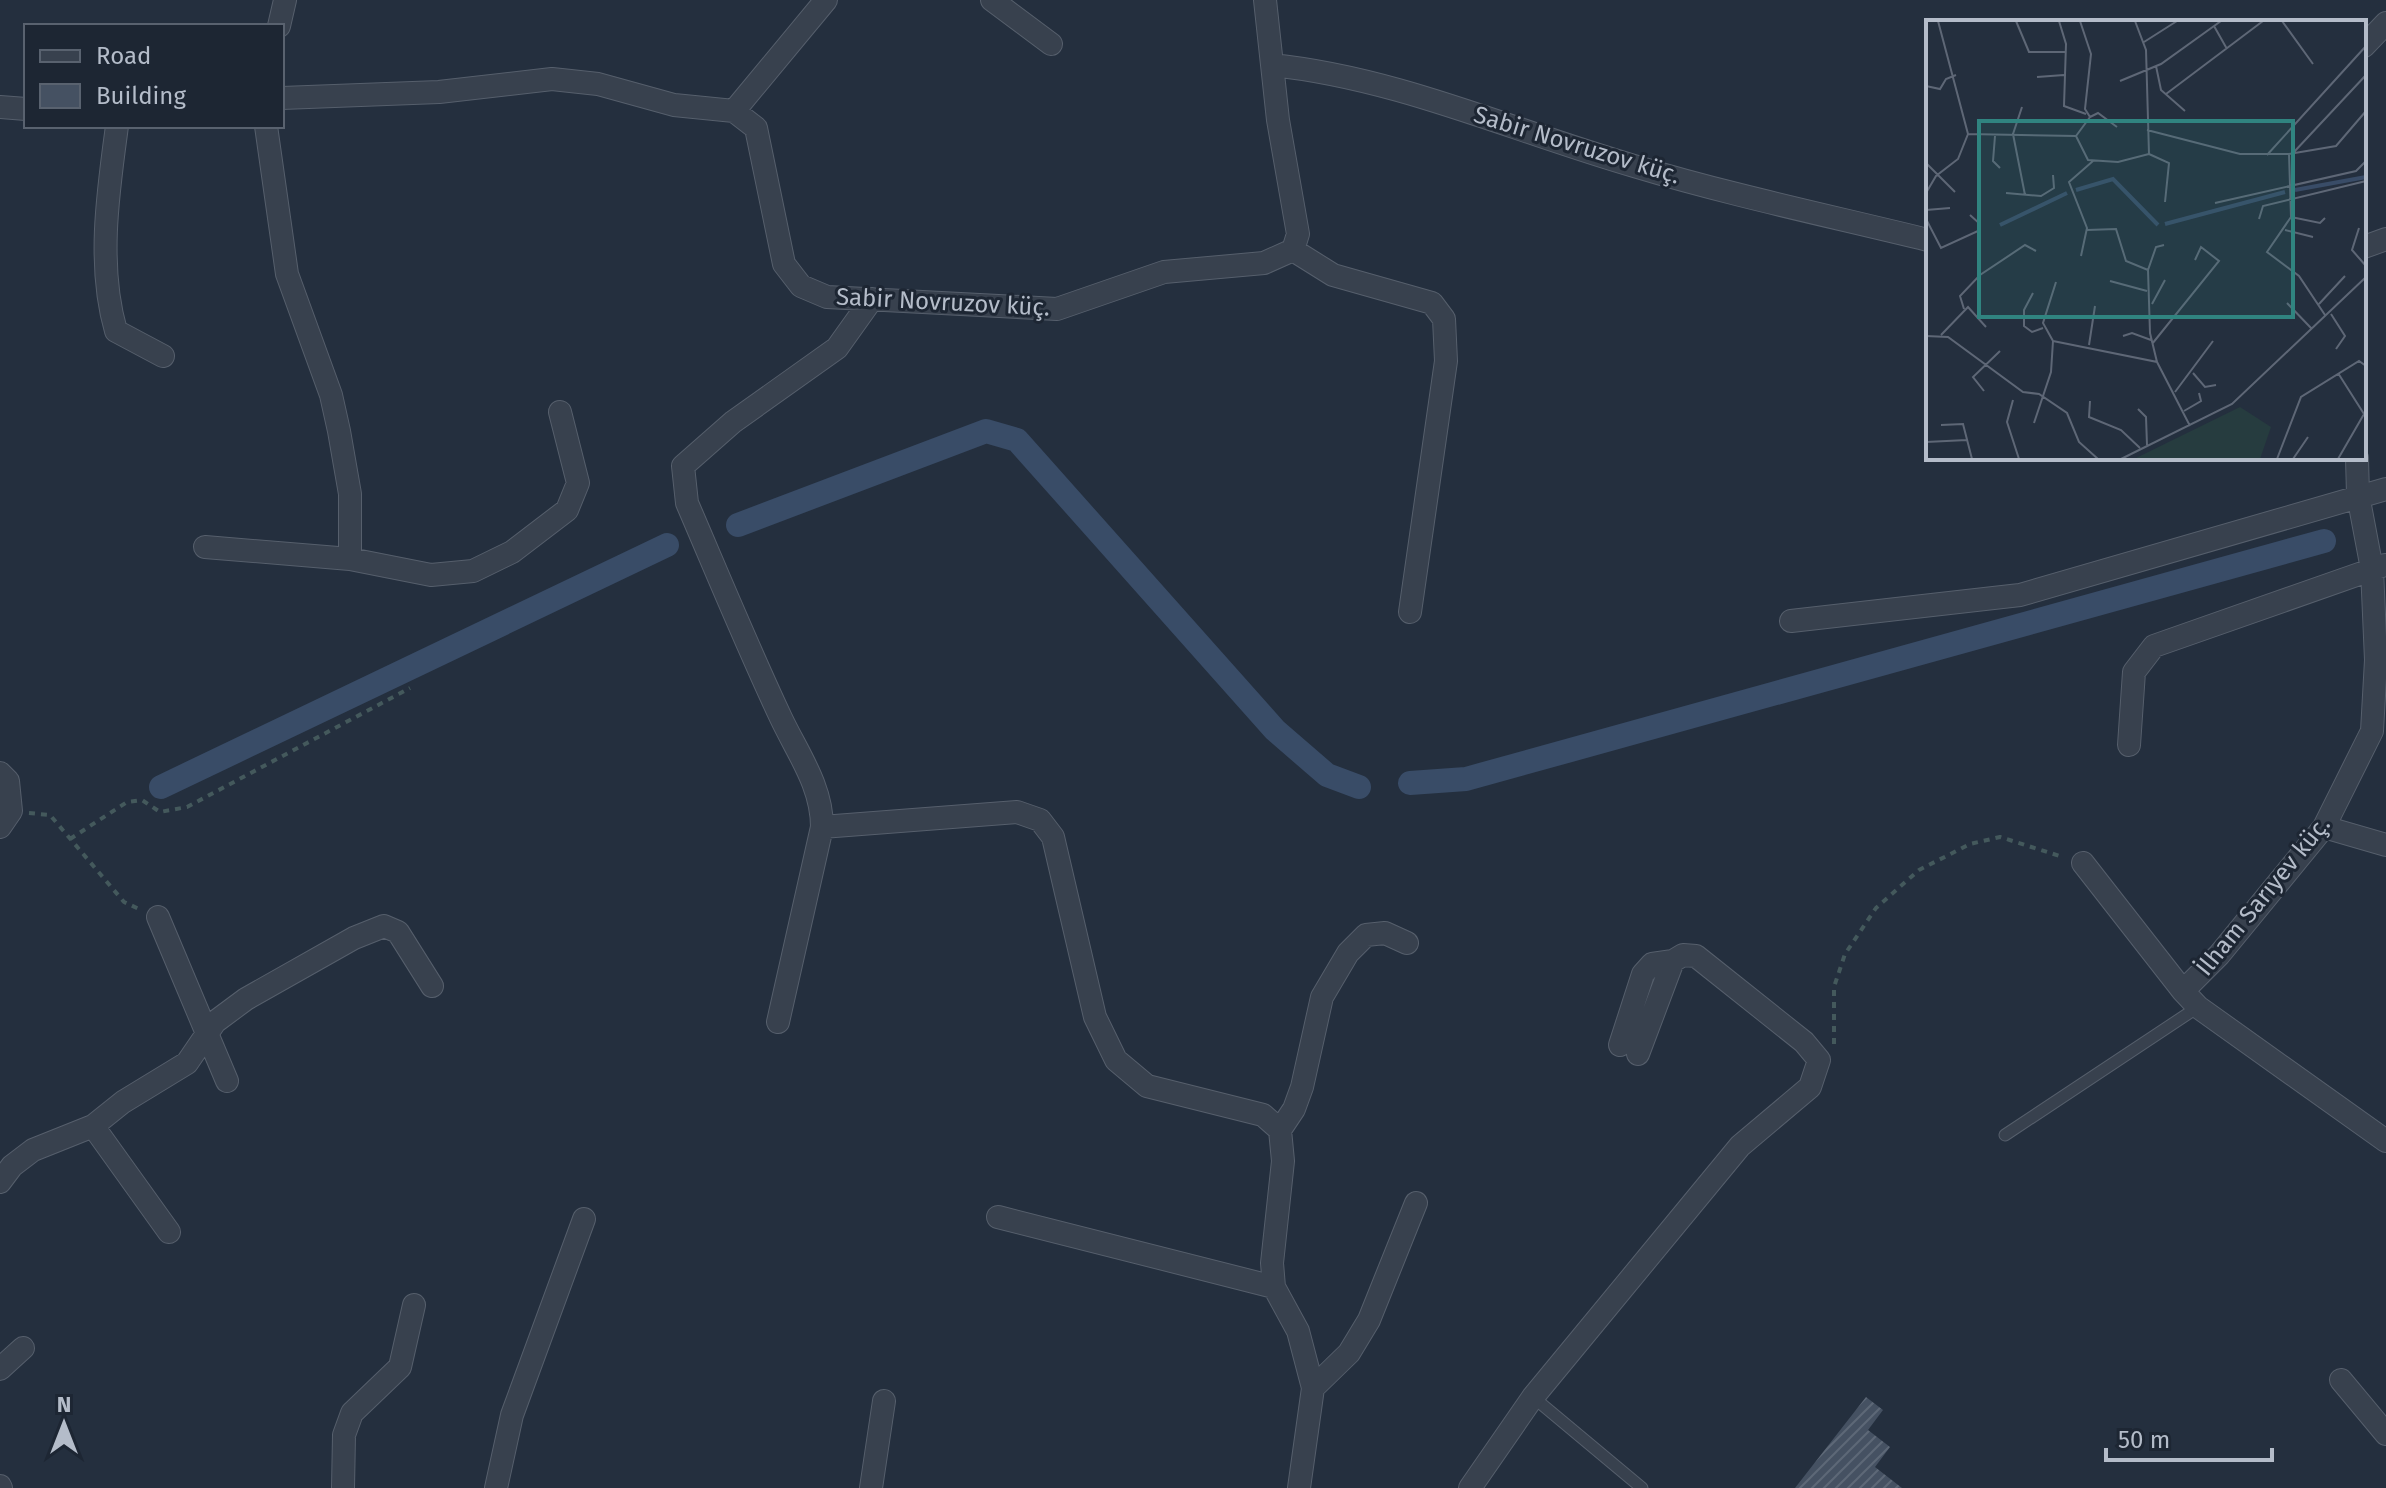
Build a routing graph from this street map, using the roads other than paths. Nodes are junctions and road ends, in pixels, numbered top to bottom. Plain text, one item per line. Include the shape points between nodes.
1 (285, 0) edge
2 (826, 0) edge
3 (992, 0) edge
4 (1265, 0) edge
5 (2386, 23) edge
6 (279, 24) edge
7 (1051, 44) dead end
8 (2366, 44) edge
9 (1272, 65) junction
10 (284, 98) edge
11 (0, 107) edge
12 (24, 109) edge
13 (734, 111) junction
14 (117, 128) edge
15 (266, 128) edge
16 (1926, 240) edge
17 (1293, 250) junction
18 (872, 299) junction
19 (163, 356) dead end
20 (560, 412) dead end
21 (2357, 460) edge
22 (2386, 489) edge
23 (2358, 495) junction
24 (205, 547) dead end
25 (350, 559) junction
26 (2379, 567) edge
27 (1410, 612) dead end
28 (1791, 621) dead end
29 (2379, 732) edge
30 (2129, 745) dead end
31 (0, 773) edge
32 (6, 819) edge
33 (822, 827) junction
34 (2324, 827) junction
35 (2386, 845) edge
36 (2083, 863) road end
37 (158, 917) road end
38 (1407, 943) dead end
39 (432, 986) dead end
40 (2191, 999) junction
41 (778, 1022) dead end
42 (208, 1033) junction
43 (1629, 1050) dead end
44 (227, 1081) dead end
45 (93, 1126) junction
46 (1280, 1130) junction
47 (2005, 1135) dead end
48 (2386, 1141) edge
49 (0, 1182) edge
50 (1416, 1203) dead end
51 (998, 1217) dead end
52 (584, 1219) dead end
53 (169, 1232) dead end
54 (1274, 1287) junction
55 (414, 1305) dead end
56 (23, 1348) dead end
57 (0, 1369) edge
58 (2341, 1380) dead end
59 (1313, 1388) junction
60 (1533, 1397) junction
61 (884, 1401) dead end
62 (2386, 1434) edge
63 (343, 1488) edge
64 (496, 1488) edge
65 (871, 1488) edge
66 (1299, 1488) edge
67 (1470, 1488) edge
68 (1642, 1488) edge

1 - 6 street
2 - 13 street
3 - 7 street
4 - 9 street
5 - 8 street
9 - 16 street, Sabir Novruzov küç. via 1321,70 1399,89 1635,167
9 - 17 street via 1298,234
10 - 13 street via 439,92 552,79 598,84 674,105
11 - 12 street
13 - 18 street, Sabir Novruzov küç. via 756,128 784,264 801,286 827,297
14 - 19 street via 107,201 109,307 116,331
15 - 25 street via 287,274 339,431 350,494
17 - 18 street, Sabir Novruzov küç. via 1264,263 1164,272 1057,309
17 - 27 street via 1333,275 1432,303 1444,319 1446,361
18 - 33 street via 837,348 733,422 683,466 687,503 814,783
20 - 25 street via 578,483 567,510 512,552 473,571 431,575
21 - 23 street, İlham Sarıyev küç.
22 - 23 street
23 - 26 street, İlham Sarıyev küç.
23 - 28 street via 2020,595
24 - 25 street
26 - 29 street, İlham Sarıyev küç.
26 - 30 street via 2154,646 2134,672
29 - 34 street, İlham Sarıyev küç.
31 - 32 street via 8,781
33 - 41 street
33 - 46 street via 1017,812 1040,820 1053,837 1095,1017 1116,1060 1147,1086 1263,1115
34 - 35 street
34 - 40 street, İlham Sarıyev küç. via 2219,955
36 - 40 street
37 - 42 street
38 - 46 street via 1385,933 1366,935 1348,953 1322,997 1302,1087
39 - 42 street via 398,932 384,926 246,999
40 - 47 lane
40 - 48 street, İlham Sarıyev küç.
42 - 44 street
42 - 45 street via 187,1063
43 - 60 street via 1673,961 1683,955 1696,956 1804,1042 1819,1060 1810,1087 1740,1146
45 - 49 street via 33,1150
45 - 53 street
46 - 54 street via 1283,1161
50 - 59 street via 1369,1320 1349,1353
51 - 54 street
52 - 64 street via 512,1415
54 - 59 street via 1298,1331
55 - 63 street via 400,1367 352,1413 344,1435
56 - 57 street
58 - 62 street
59 - 66 street
60 - 67 street
60 - 68 lane
61 - 65 street

